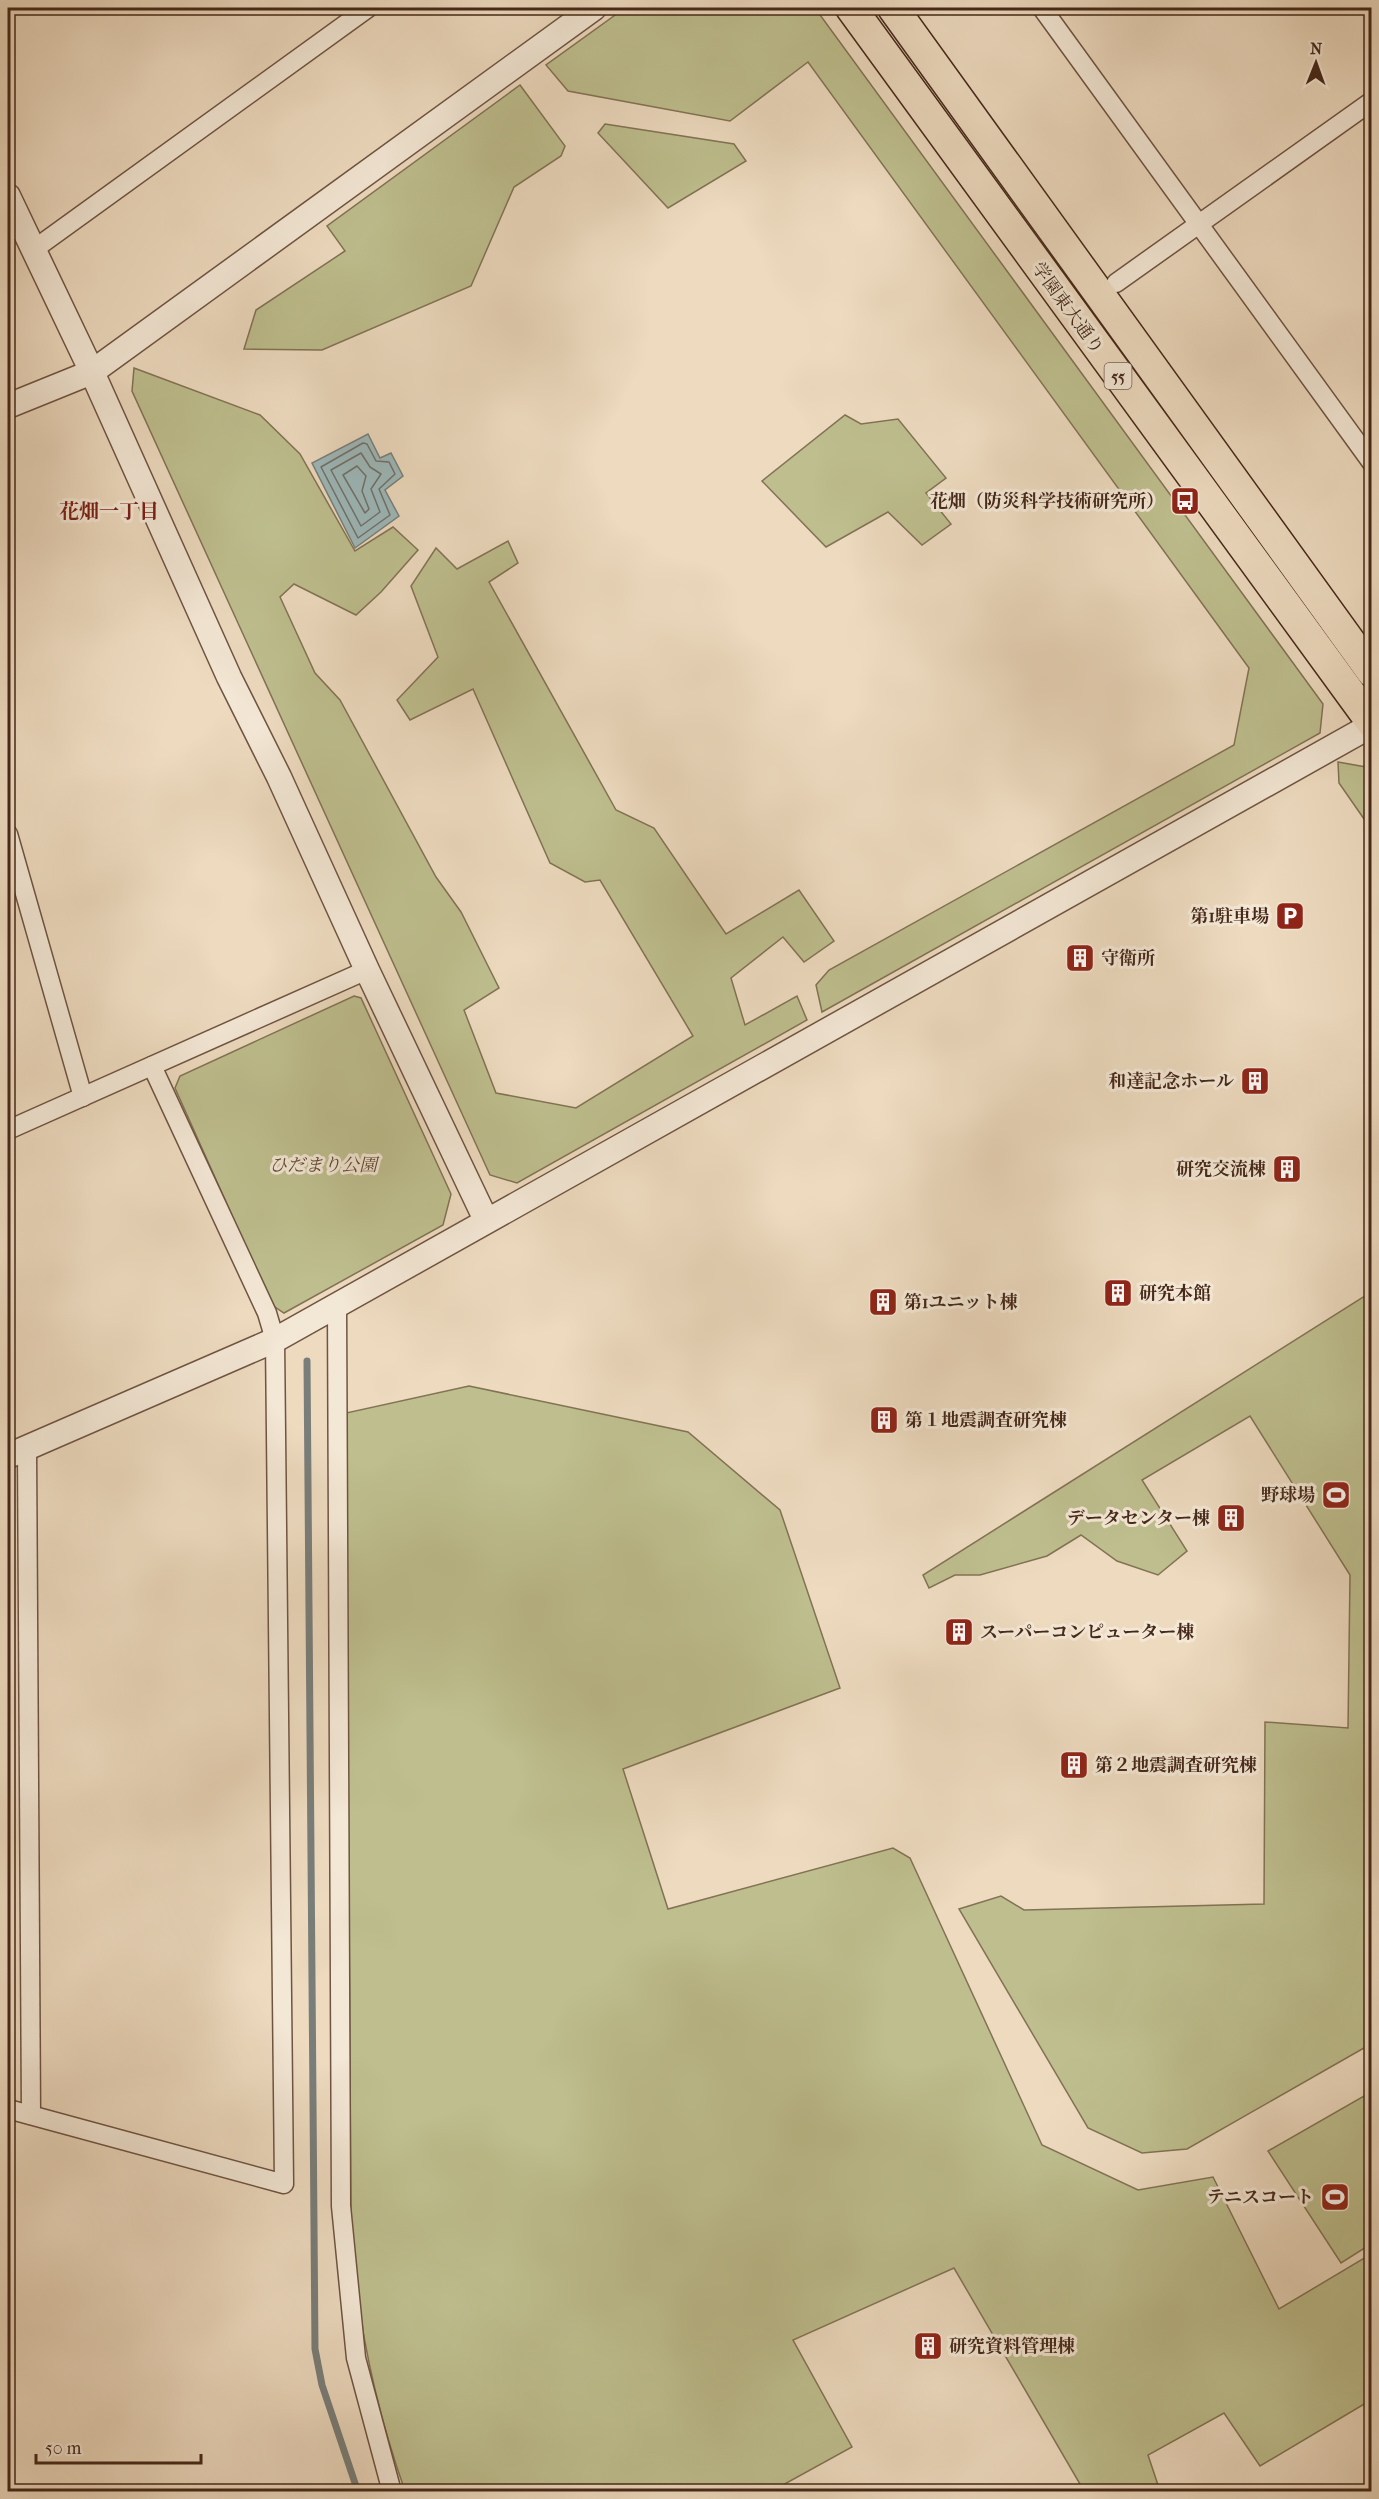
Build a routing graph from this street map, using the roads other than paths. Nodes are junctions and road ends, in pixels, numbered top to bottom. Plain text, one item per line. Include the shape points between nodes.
1 (368, 8) edge
2 (594, 8) edge
3 (850, 8) edge
4 (893, 8) edge
5 (1043, 8) edge
6 (1371, 101) edge
7 (8, 196) edge
8 (1198, 224) junction
9 (33, 250) junction
10 (1116, 283) dead end
11 (92, 372) junction
12 (8, 406) edge
13 (1371, 463) edge
14 (1371, 672) edge
15 (1371, 724) edge
16 (8, 834) edge
17 (367, 970) junction
18 (152, 1066) junction
19 (83, 1097) junction
20 (8, 1130) edge
21 (486, 1220) junction
22 (337, 1306) junction
23 (275, 1340) junction
24 (17, 1452) edge
25 (8, 2109) edge
26 (31, 2115) junction
27 (392, 2492) edge

1 - 9 street
2 - 11 street
3 - 15 main road, 学園東大通り / 55
4 - 14 main road, 学園東大通り / 55
5 - 8 street
6 - 8 street
7 - 9 street
8 - 10 street
8 - 13 street
9 - 11 street
11 - 12 street
11 - 17 street
15 - 21 street
16 - 19 street
17 - 18 street
17 - 21 street
18 - 19 street
18 - 23 street via 267,1313
19 - 20 street
21 - 22 street
22 - 23 street
22 - 27 street via 341,2206 356,2358
23 - 24 street
23 - 26 street via 284,2184
24 - 26 street
25 - 26 street

